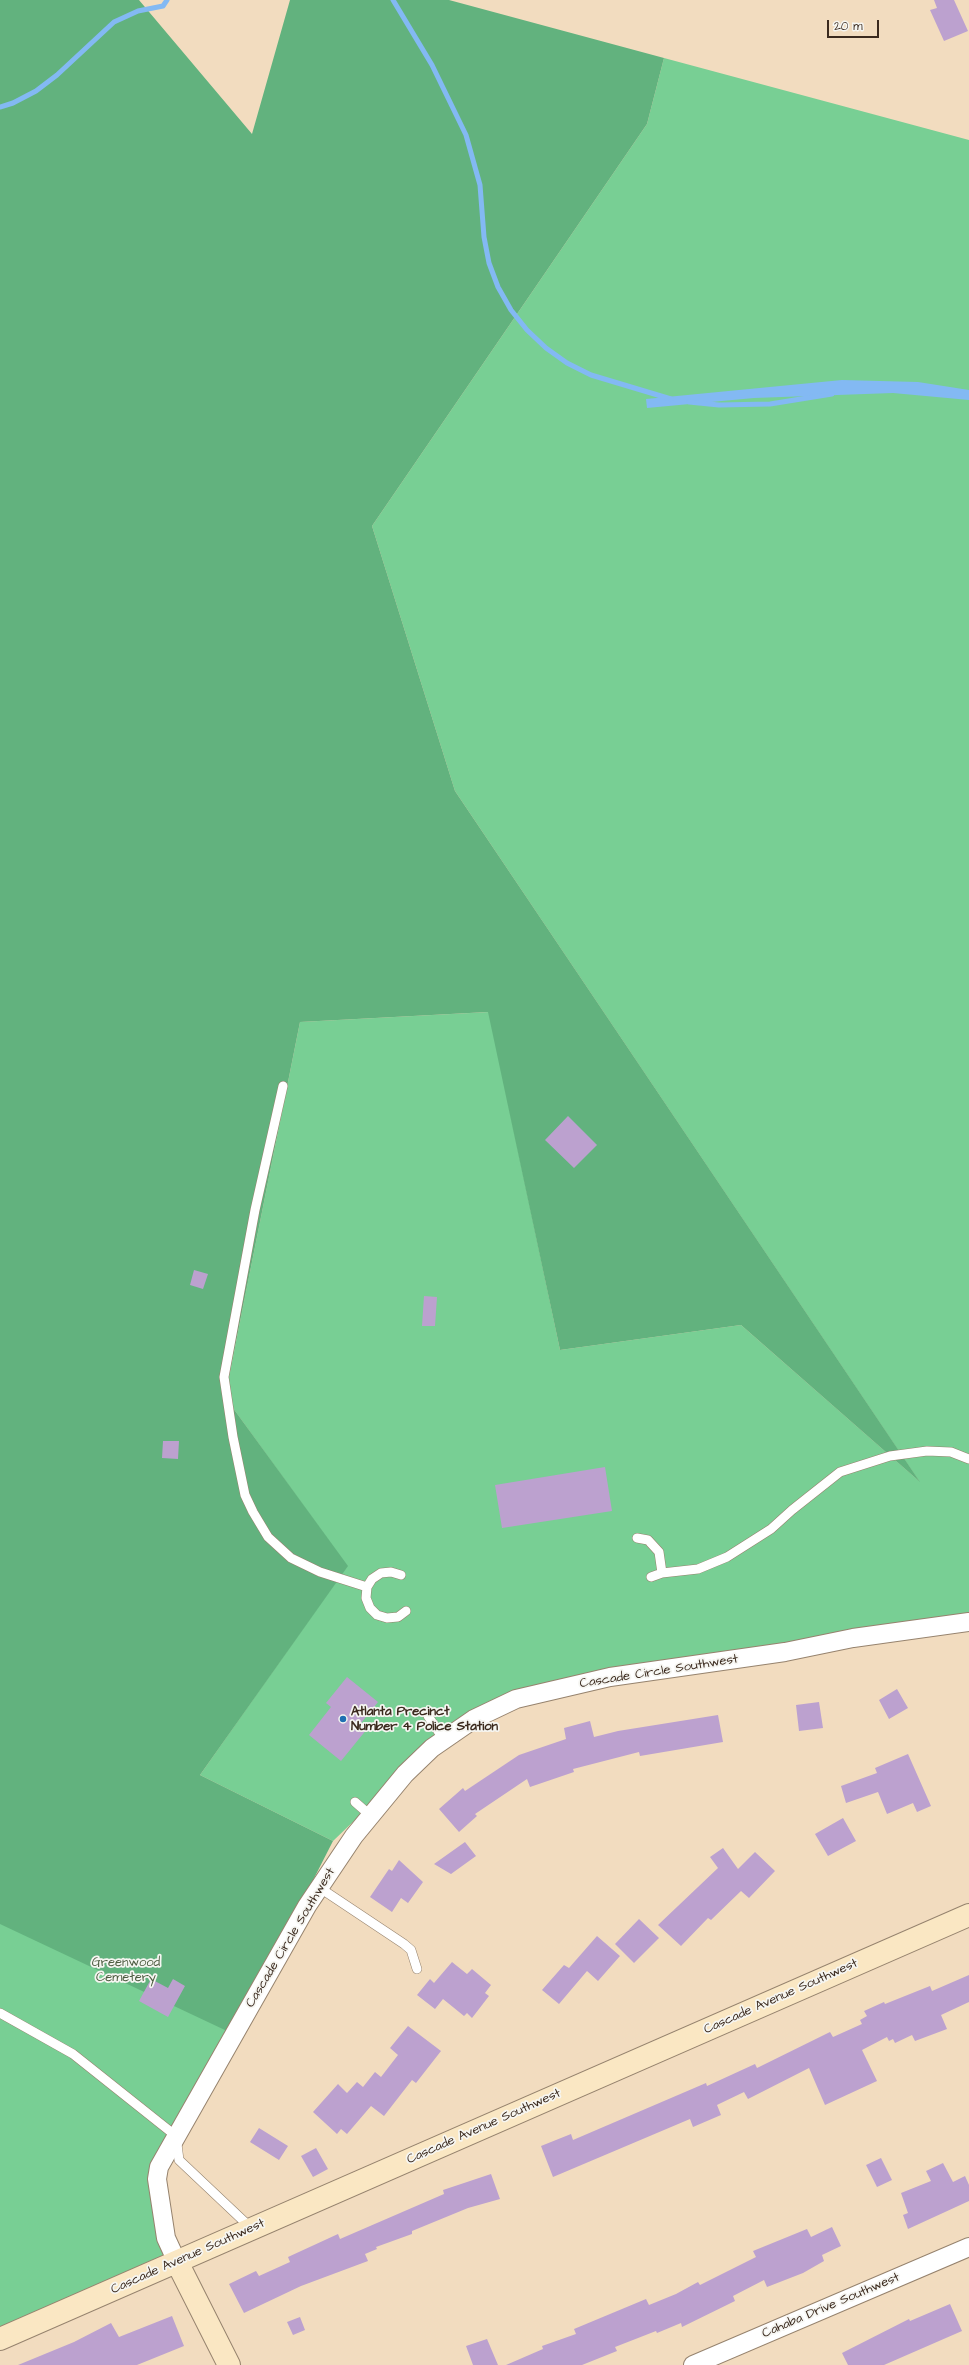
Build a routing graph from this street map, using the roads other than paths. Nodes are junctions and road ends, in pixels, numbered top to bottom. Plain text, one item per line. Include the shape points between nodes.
1 (283, 1086) dead end
2 (969, 1459) edge
3 (637, 1538) dead end
4 (662, 1573) junction
5 (401, 1575) dead end
6 (651, 1578) dead end
7 (367, 1587) junction
8 (406, 1611) dead end
9 (969, 1622) edge
10 (428, 1716) dead end
11 (444, 1740) junction
12 (355, 1802) dead end
13 (371, 1816) junction
14 (320, 1888) junction
15 (969, 1915) edge
16 (417, 1969) dead end
17 (0, 2013) edge
18 (176, 2136) junction
19 (251, 2229) junction
20 (969, 2247) edge
21 (177, 2262) junction
22 (0, 2339) edge
23 (229, 2365) edge
24 (693, 2365) edge

1 - 7 lane via 255,1210 224,1377 233,1436 245,1495 268,1537 291,1558 320,1572
2 - 4 lane via 951,1452 927,1451 890,1456 840,1472 771,1529 727,1557 698,1569
3 - 4 lane via 648,1540 658,1552
4 - 6 lane
5 - 7 lane via 381,1573 372,1579
7 - 8 lane via 366,1598 370,1608 377,1615 387,1618 398,1617
9 - 11 street, Cascade Circle Southwest via 610,1677 516,1700 474,1719
10 - 11 lane
11 - 13 street, Cascade Circle Southwest via 405,1774
12 - 13 lane
13 - 14 street, Cascade Circle Southwest via 354,1836
14 - 16 lane via 404,1944 411,1950
14 - 18 street, Cascade Circle Southwest
15 - 19 main road, Cascade Avenue Southwest
17 - 18 lane via 73,2054
18 - 19 lane via 179,2160
18 - 21 street, Cascade Circle Southwest via 159,2167 158,2179 166,2238
19 - 21 main road, Cascade Avenue Southwest
20 - 24 street, Cahaba Drive Southwest
21 - 22 main road, Cascade Avenue Southwest
21 - 23 main road

